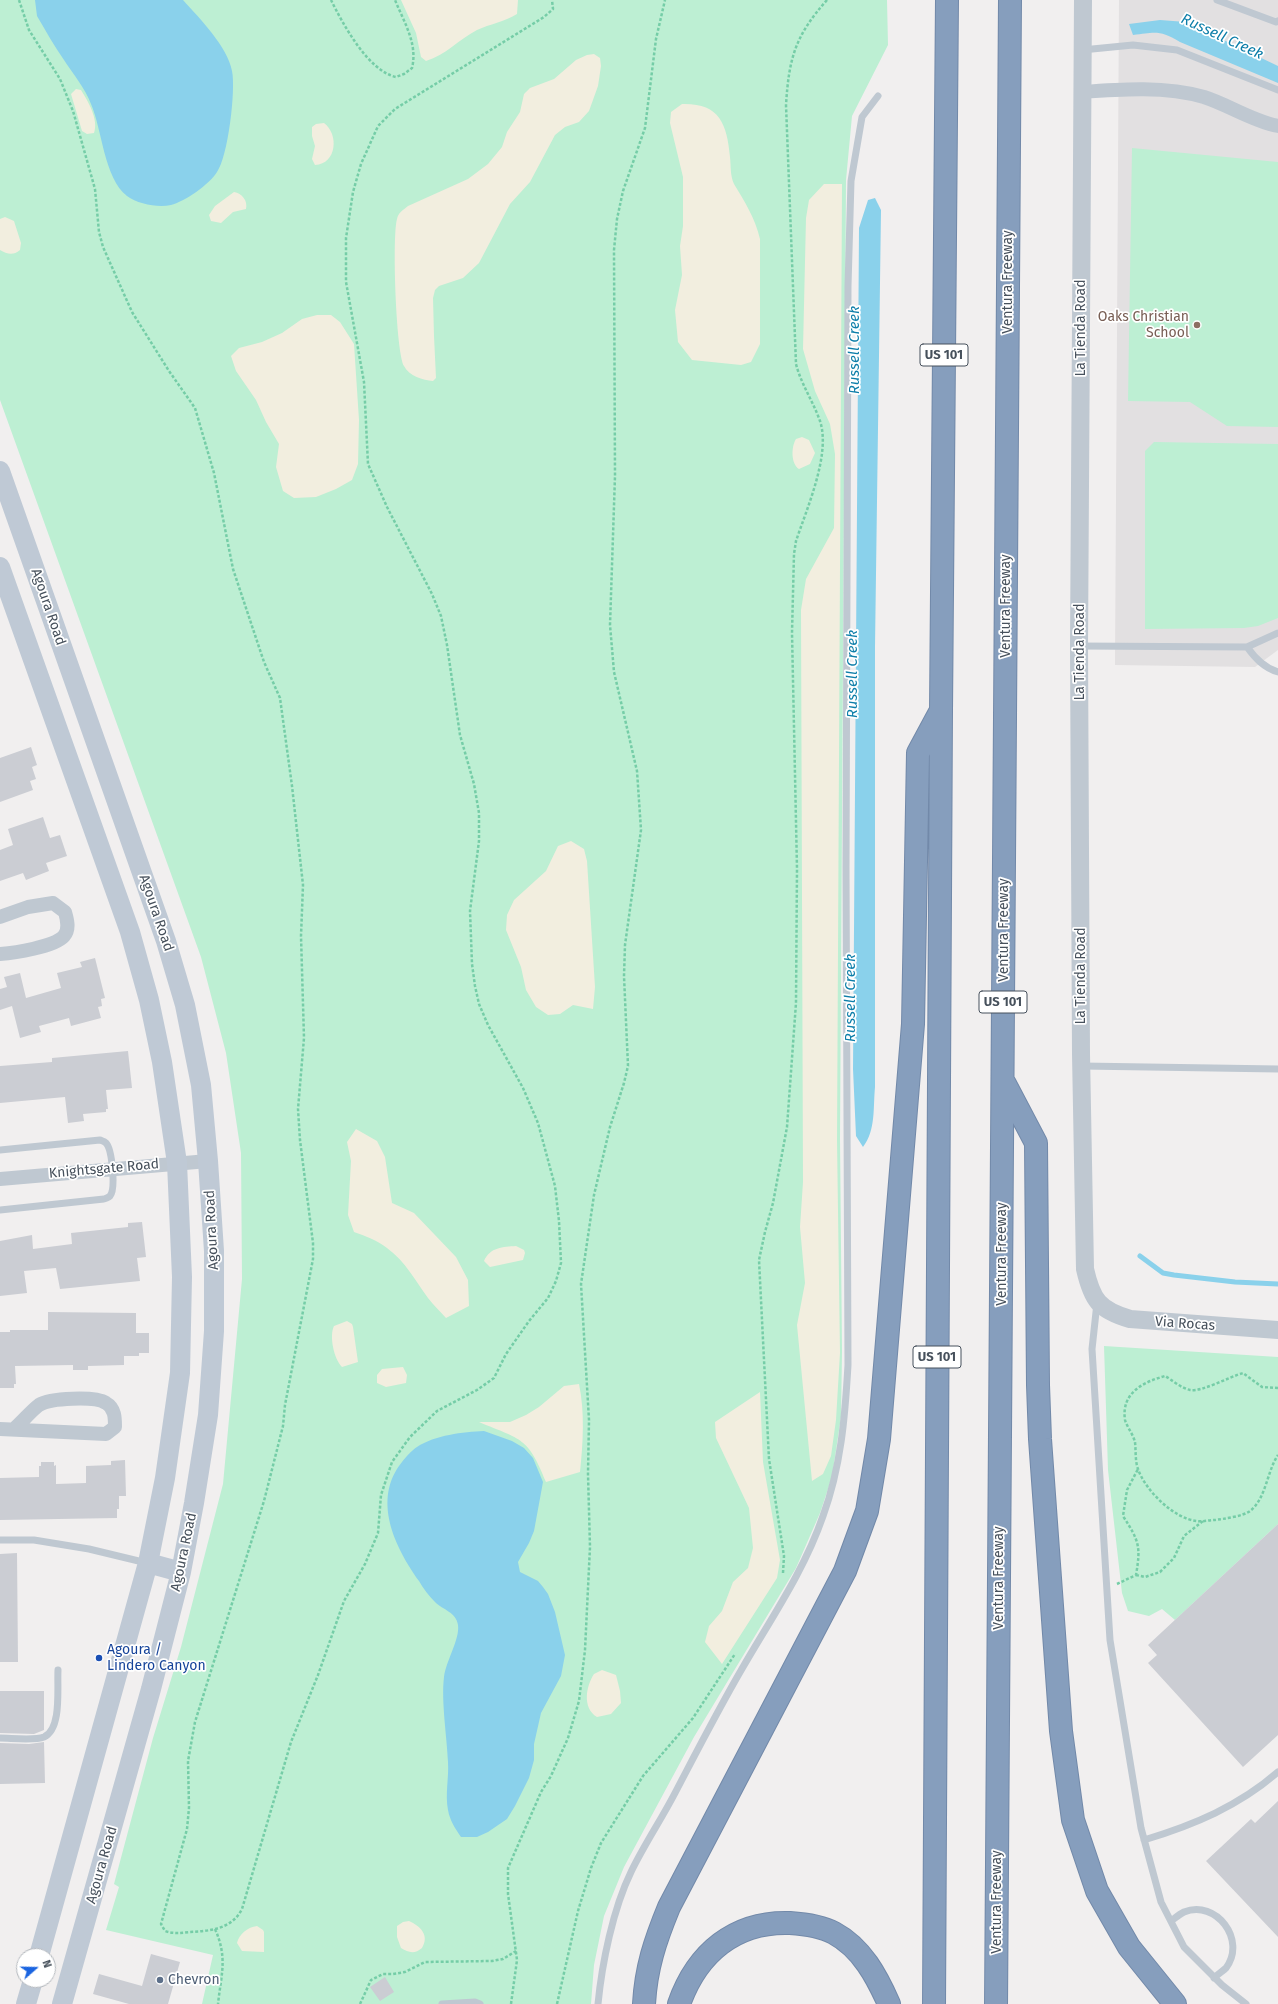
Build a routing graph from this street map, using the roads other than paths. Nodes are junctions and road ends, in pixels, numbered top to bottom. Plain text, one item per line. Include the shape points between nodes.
1 (947, 0) edge
2 (1010, 0) edge
3 (1083, 0) edge
4 (1217, 0) edge
5 (1278, 21) edge
6 (1082, 50) junction
7 (1278, 90) edge
8 (1082, 92) junction
9 (878, 96) dead end
10 (1278, 126) edge
11 (0, 471) edge
12 (0, 567) edge
13 (1278, 633) edge
14 (1079, 646) junction
15 (1247, 647) junction
16 (1278, 672) edge
17 (941, 711) junction
18 (0, 917) edge
19 (0, 954) edge
20 (1081, 1066) junction
21 (1278, 1070) edge
22 (1003, 1081) junction
23 (0, 1150) edge
24 (208, 1161) junction
25 (177, 1163) junction
26 (113, 1168) junction
27 (0, 1179) edge
28 (0, 1210) edge
29 (1097, 1303) junction
30 (1278, 1330) edge
31 (15, 1428) junction
32 (0, 1429) edge
33 (0, 1540) edge
34 (148, 1563) junction
35 (181, 1572) junction
36 (58, 1670) dead end
37 (0, 1738) edge
38 (1278, 1772) edge
39 (1144, 1840) junction
40 (1171, 1921) junction
41 (41, 1948) edge
42 (1214, 1978) junction
43 (31, 1988) edge
44 (26, 2004) edge
45 (62, 2004) edge
46 (442, 2004) edge
47 (480, 2004) edge
48 (598, 2004) edge
49 (644, 2004) edge
50 (679, 2004) edge
51 (889, 2004) edge
52 (934, 2004) edge
53 (996, 2004) edge
54 (1176, 2004) edge
55 (1246, 2004) edge

1 - 17 highway, US 101
2 - 22 highway, Ventura Freeway / US 101
3 - 6 street, La Tienda Road
4 - 5 lane
6 - 7 lane via 1133,45 1177,50
6 - 8 street, La Tienda Road
8 - 10 street via 1123,89 1183,92
8 - 14 street, La Tienda Road
9 - 48 lane via 862,117 851,181 848,286 848,1365 843,1437 837,1473 808,1555 743,1667 630,1873 613,1923 601,1976
11 - 24 main road, Agoura Road via 166,941 185,1005 201,1085
12 - 25 main road via 130,932 150,1000
13 - 15 lane
14 - 15 lane
14 - 20 street, La Tienda Road
15 - 16 lane via 1270,670
17 - 49 highway via 918,753 913,1024 880,1433 866,1511 845,1571 669,1908 655,1940 646,1976
17 - 52 highway, US 101
18 - 19 street via 28,907 53,903 65,912 68,924 64,936 53,942 21,952
20 - 21 lane
20 - 29 street, La Tienda Road via 1085,1269 1089,1287
22 - 53 highway, Ventura Freeway / US 101
22 - 54 highway via 1036,1143 1040,1439 1061,1731 1073,1820 1096,1891 1129,1947
23 - 26 lane via 100,1140 106,1143 109,1149
24 - 25 street, Knightsgate Road
24 - 35 main road, Agoura Road via 214,1251 214,1331 208,1415
25 - 26 street, Knightsgate Road
25 - 34 main road via 182,1277 180,1373 165,1478
26 - 27 street, Knightsgate Road
26 - 28 lane via 112,1192 104,1199
29 - 30 street, Via Rocas via 1113,1314 1130,1320
29 - 39 lane via 1092,1349 1110,1640
31 - 31 street via 106,1434 115,1427 115,1414 106,1403 94,1399 48,1401 39,1405
31 - 32 street
33 - 34 lane via 42,1541
34 - 35 main road
34 - 41 main road
35 - 45 main road, Agoura Road via 152,1689
36 - 37 lane via 56,1723 51,1733 42,1737
38 - 39 lane via 1260,1787 1226,1808 1185,1828
39 - 40 lane via 1162,1902
40 - 42 lane via 1184,1947
40 - 42 lane via 1184,1912 1200,1910 1214,1914 1226,1924 1232,1938 1232,1954 1226,1968
42 - 55 lane
43 - 44 main road
46 - 47 lane
50 - 51 highway via 686,1984 707,1955 726,1938 752,1927 779,1923 806,1924 835,1933 859,1953 877,1975

